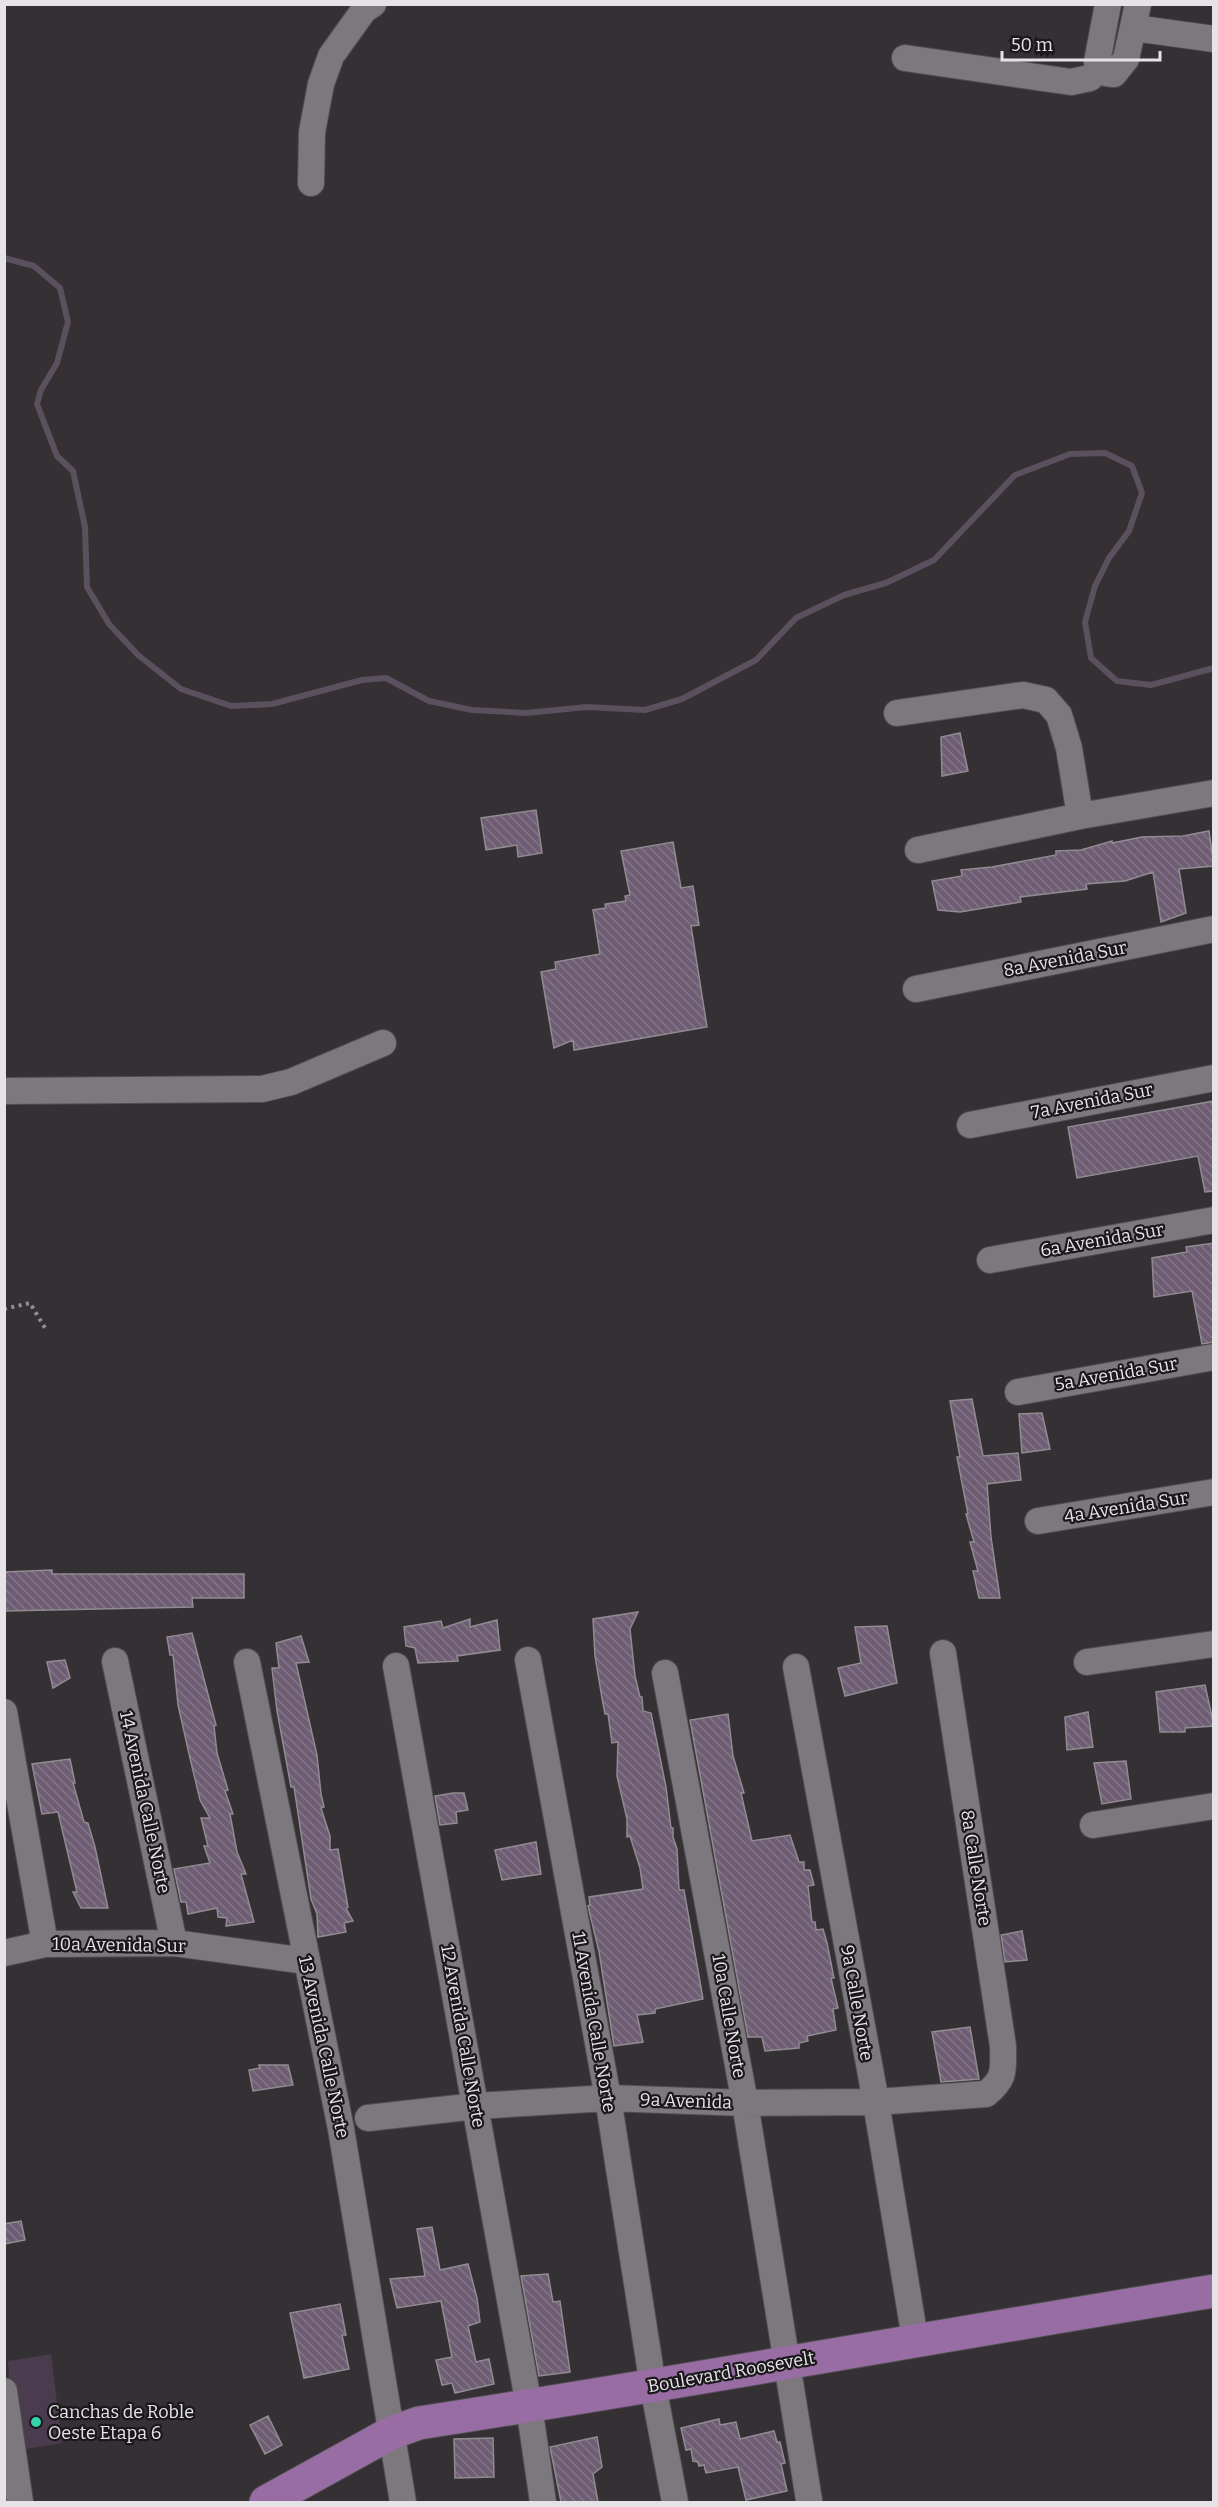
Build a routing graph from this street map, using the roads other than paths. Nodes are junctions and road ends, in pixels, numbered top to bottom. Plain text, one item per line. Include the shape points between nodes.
1 (373, 4) edge
2 (1108, 4) edge
3 (1136, 16) edge
4 (1214, 39) edge
5 (905, 58) dead end
6 (1099, 69) junction
7 (311, 183) dead end
8 (897, 713) dead end
9 (1214, 794) edge
10 (1080, 816) junction
11 (918, 850) dead end
12 (1214, 929) edge
13 (916, 989) dead end
14 (383, 1043) dead end
15 (1214, 1078) edge
16 (4, 1091) edge
17 (970, 1125) dead end
18 (1214, 1220) edge
19 (990, 1260) dead end
20 (1214, 1357) edge
21 (1018, 1392) dead end
22 (1214, 1492) edge
23 (1038, 1521) dead end
24 (1214, 1644) edge
25 (943, 1653) dead end
26 (528, 1660) dead end
27 (115, 1661) dead end
28 (247, 1662) dead end
29 (1087, 1662) dead end
30 (396, 1666) dead end
31 (796, 1667) dead end
32 (665, 1673) dead end
33 (4, 1712) edge
34 (1214, 1806) edge
35 (1093, 1825) dead end
36 (174, 1943) junction
37 (45, 1944) junction
38 (4, 1953) edge
39 (306, 1961) junction
40 (1000, 2083) joint
41 (608, 2098) junction
42 (876, 2102) junction
43 (745, 2103) junction
44 (476, 2106) junction
45 (368, 2118) dead end
46 (1214, 2291) edge
47 (915, 2339) junction
48 (787, 2361) junction
49 (653, 2386) junction
50 (4, 2391) edge
51 (529, 2406) junction
52 (391, 2433) junction
53 (809, 2500) dead end
54 (20, 2502) edge
55 (266, 2502) edge
56 (403, 2502) edge
57 (543, 2502) edge
58 (675, 2502) edge

1 - 7 street via 364,10 331,56 321,84 312,132
2 - 6 street via 1098,51
3 - 4 street
3 - 6 street via 1120,69 1114,74
5 - 6 street via 1071,82 1090,78
8 - 10 street via 1023,695 1046,700 1059,715 1069,748
9 - 10 street
10 - 11 street
12 - 13 street, 8a Avenida Sur
14 - 16 street via 291,1082 262,1089
15 - 17 street, 7a Avenida Sur
18 - 19 street, 6a Avenida Sur
20 - 21 street, 5a Avenida Sur
22 - 23 street, 4a Avenida Sur
24 - 29 street
25 - 40 street, 8a Calle Norte via 1003,2046
26 - 41 street, 11 Avenida Calle Norte
27 - 36 street, 14 Avenida Calle Norte
28 - 39 street, 13 Avenida Calle Norte
30 - 44 street, 12 Avenida Calle Norte
31 - 42 street, 9a Calle Norte
32 - 43 street, 10a Calle Norte
33 - 37 street
34 - 35 street
36 - 37 street, 10a Avenida Sur
36 - 39 street, 10a Avenida Sur
37 - 38 street, 10a Avenida Sur
39 - 52 street, 13 Avenida Calle Norte via 341,2129
40 - 42 street, 9a Avenida via 986,2094
41 - 43 street, 9a Avenida
41 - 44 street, 9a Avenida
41 - 49 street, 11 Avenida Calle Norte
42 - 43 street, 9a Avenida
42 - 47 street, 9a Calle Norte
43 - 48 street, 10a Calle Norte
44 - 45 street, 9a Avenida
44 - 51 street, 12 Avenida Calle Norte
46 - 47 main road, Boulevard Roosevelt
47 - 48 main road, Boulevard Roosevelt
48 - 49 main road, Boulevard Roosevelt
48 - 53 street, 10a Calle Norte
49 - 51 main road, Boulevard Roosevelt
49 - 58 street, 11 Avenida Calle Norte
50 - 54 street
51 - 52 main road, Boulevard Roosevelt via 419,2423
51 - 57 street, 12 Avenida Calle Norte
52 - 55 main road, Boulevard Roosevelt
52 - 56 street, 13 Avenida Calle Norte

